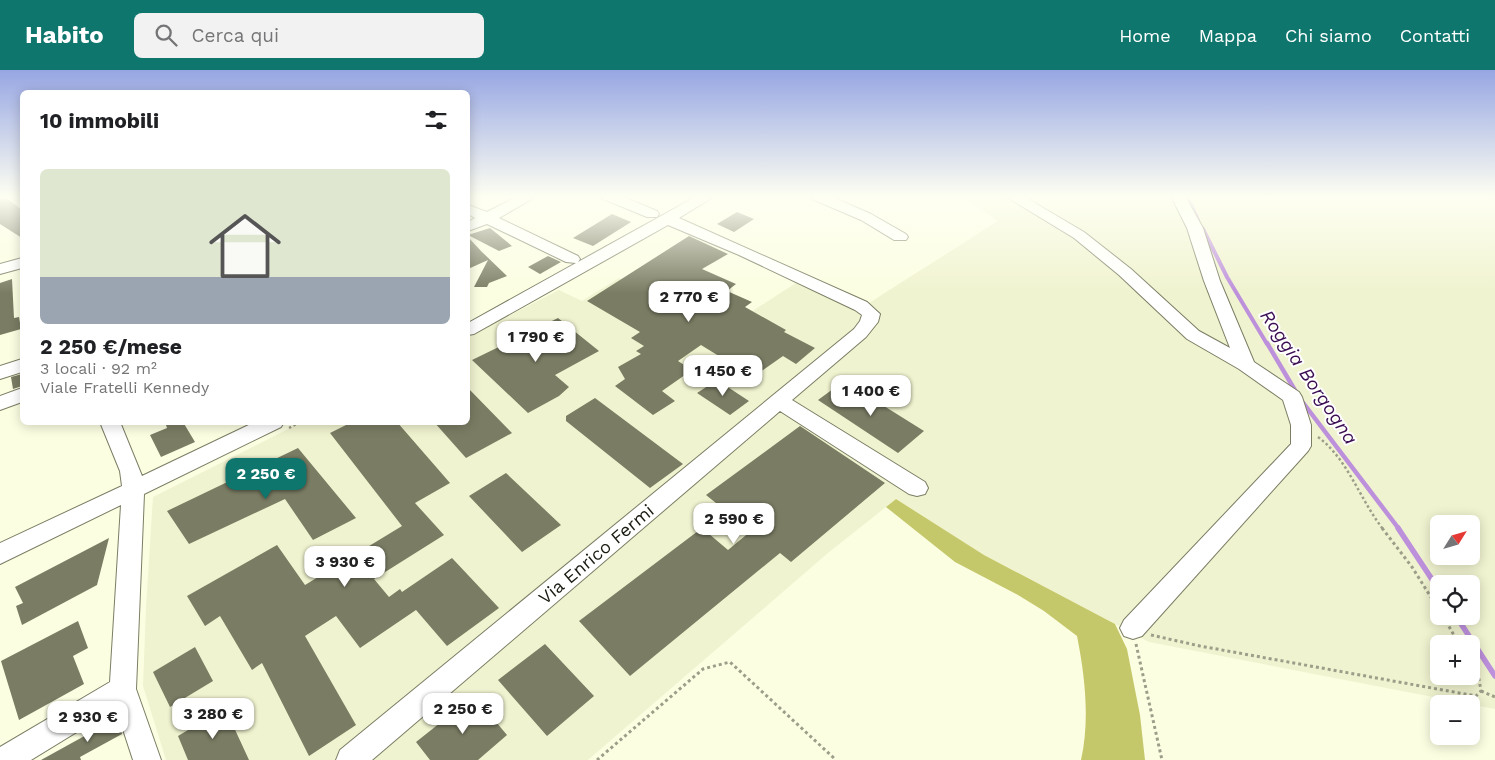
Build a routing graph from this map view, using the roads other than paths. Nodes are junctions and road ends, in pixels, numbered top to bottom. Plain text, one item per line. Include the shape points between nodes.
1 (508, 228) edge
2 (639, 228) edge
3 (687, 228) edge
4 (886, 228) edge
5 (1067, 228) edge
6 (1195, 228) edge
7 (900, 236) dead end
8 (572, 259) dead end
9 (20, 264) edge
10 (0, 269) edge
11 (470, 329) edge
12 (1246, 364) junction
13 (20, 366) edge
14 (0, 373) edge
15 (20, 396) edge
16 (780, 401) junction
17 (0, 403) edge
18 (111, 425) edge
19 (268, 425) edge
20 (916, 488) dead end
21 (133, 489) junction
22 (0, 554) edge
23 (1133, 628) road end
24 (123, 689) junction
25 (4, 760) edge
26 (147, 760) edge
27 (350, 760) edge

1 - 8 street
2 - 11 street
3 - 16 street, Via Enrico Fermi via 861,306 871,314 860,334
4 - 7 street
5 - 12 street via 1125,272 1193,334
6 - 12 street via 1212,281
9 - 10 street
12 - 23 street via 1292,397 1301,425 1301,446
13 - 14 street
15 - 17 street
16 - 20 street
16 - 27 street, Via Enrico Fermi
18 - 21 street via 131,472
19 - 21 street
21 - 22 street
21 - 24 street
24 - 25 street
24 - 26 street

